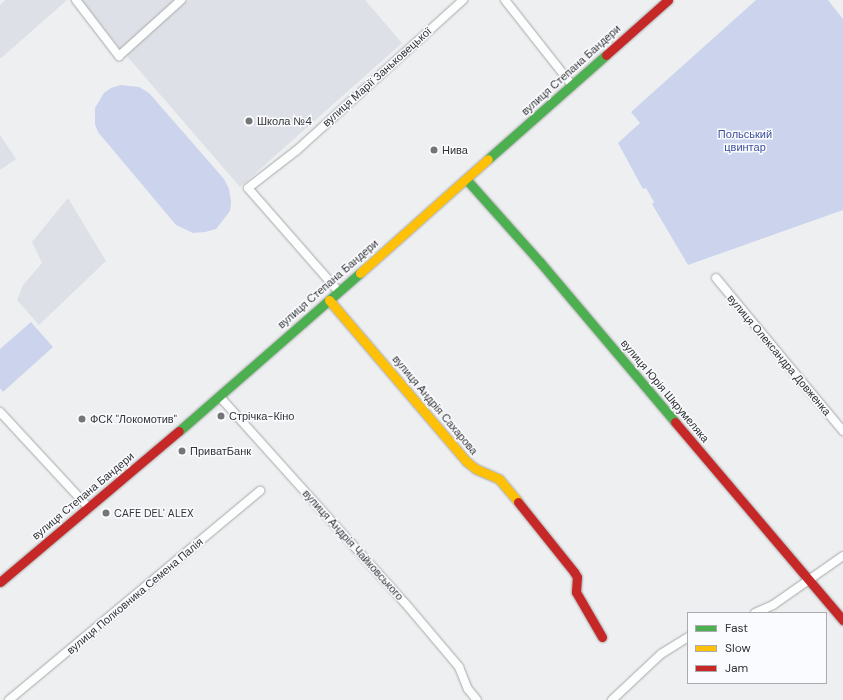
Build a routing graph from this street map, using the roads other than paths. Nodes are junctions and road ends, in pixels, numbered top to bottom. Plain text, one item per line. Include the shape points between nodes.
1 (76, 0) edge
2 (181, 0) edge
3 (463, 0) edge
4 (505, 0) edge
5 (668, 0) edge
6 (572, 85) junction
7 (466, 179) junction
8 (716, 278) dead end
9 (339, 292) junction
10 (329, 300) junction
11 (220, 397) junction
12 (0, 412) edge
13 (843, 431) edge
14 (260, 491) dead end
15 (89, 508) junction
16 (843, 556) edge
17 (811, 580) junction
18 (0, 582) edge
19 (757, 612) edge
20 (843, 620) edge
21 (602, 637) dead end
22 (687, 638) edge
23 (9, 700) edge
24 (477, 700) edge
25 (612, 700) edge

1 - 2 street via 120,56
3 - 9 street, вулиця Марії Заньковецької via 296,150 248,188
4 - 6 street
5 - 6 street, вулиця Степана Бандери
6 - 7 street, вулиця Степана Бандери
7 - 9 street, вулиця Степана Бандери
7 - 17 street, вулиця Юрія Шкрумеляка
8 - 13 street, вулиця Олександра Довженка
9 - 10 street, вулиця Степана Бандери
10 - 11 street, вулиця Степана Бандери
10 - 21 street, вулиця Андрія Сахарова via 467,462 499,479 548,538 577,577 576,592
11 - 15 street, вулиця Степана Бандери
11 - 24 street, вулиця Андрія Чайковського via 405,603 458,667 468,689
12 - 15 street
14 - 23 street, вулиця Полковника Семена Палія
15 - 18 street, вулиця Степана Бандери
16 - 17 street
17 - 19 street via 773,605
17 - 20 street, вулиця Юрія Шкрумеляка
22 - 25 street via 662,654

